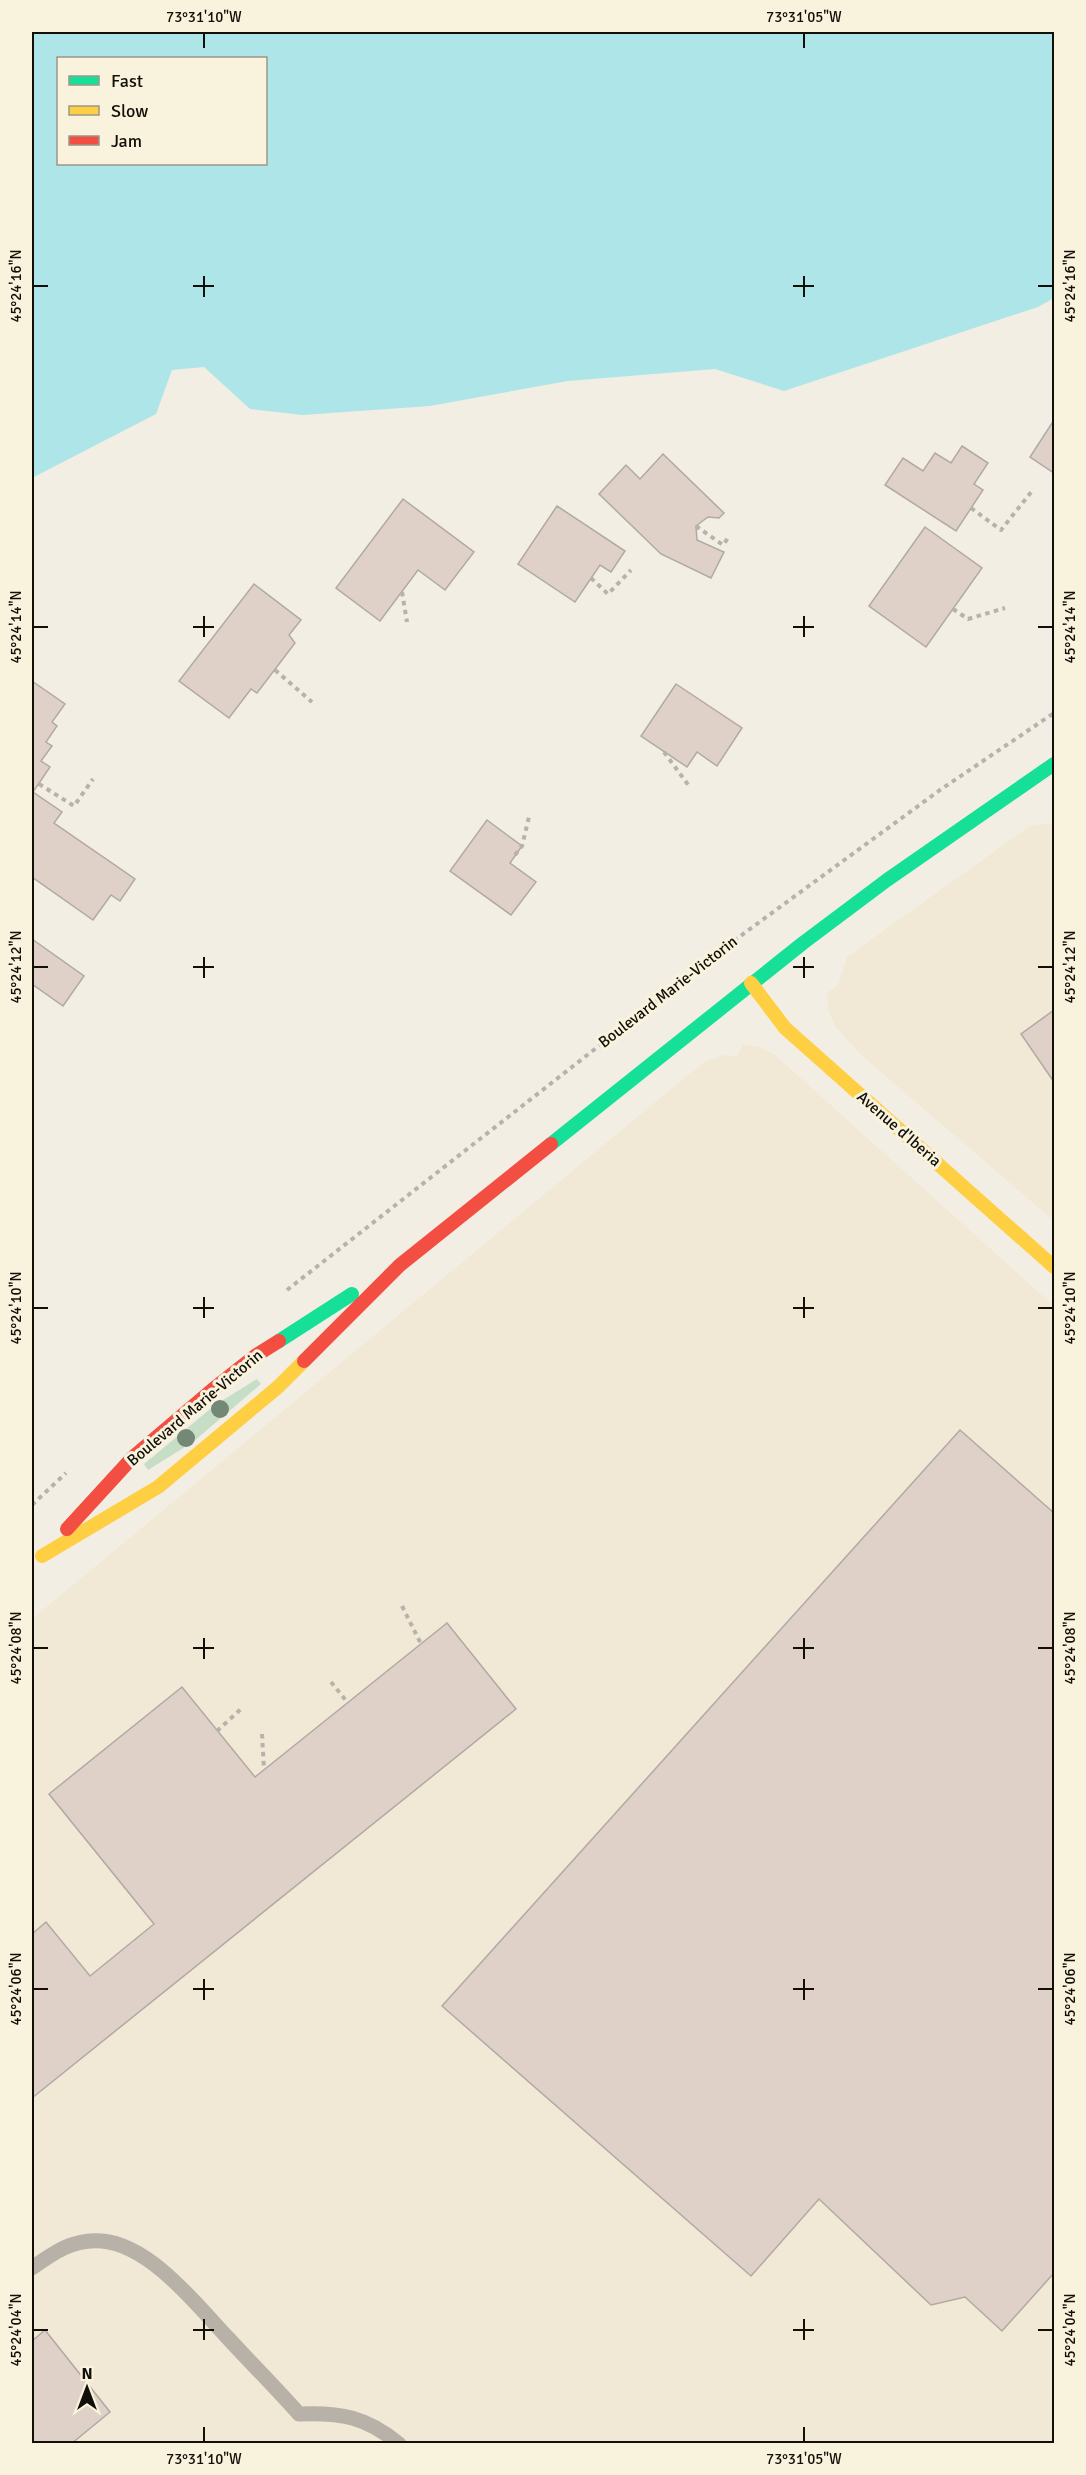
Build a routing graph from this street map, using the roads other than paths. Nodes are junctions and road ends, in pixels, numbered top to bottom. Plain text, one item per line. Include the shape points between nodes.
1 (1054, 764) edge
2 (751, 983) junction
3 (400, 1265) junction
4 (1054, 1267) edge
5 (37, 1560) edge
6 (32, 2268) edge
7 (399, 2444) edge

1 - 2 street, Boulevard Marie-Victorin via 887,880
2 - 3 street, Boulevard Marie-Victorin
2 - 4 street, Avenue d'Iberia via 785,1028
3 - 5 street, Boulevard Marie-Victorin via 278,1387 158,1487
3 - 5 street, Boulevard Marie-Victorin via 255,1356 221,1383 133,1457
6 - 7 lane via 78,2242 104,2241 131,2251 171,2278 299,2414 351,2417 372,2425

